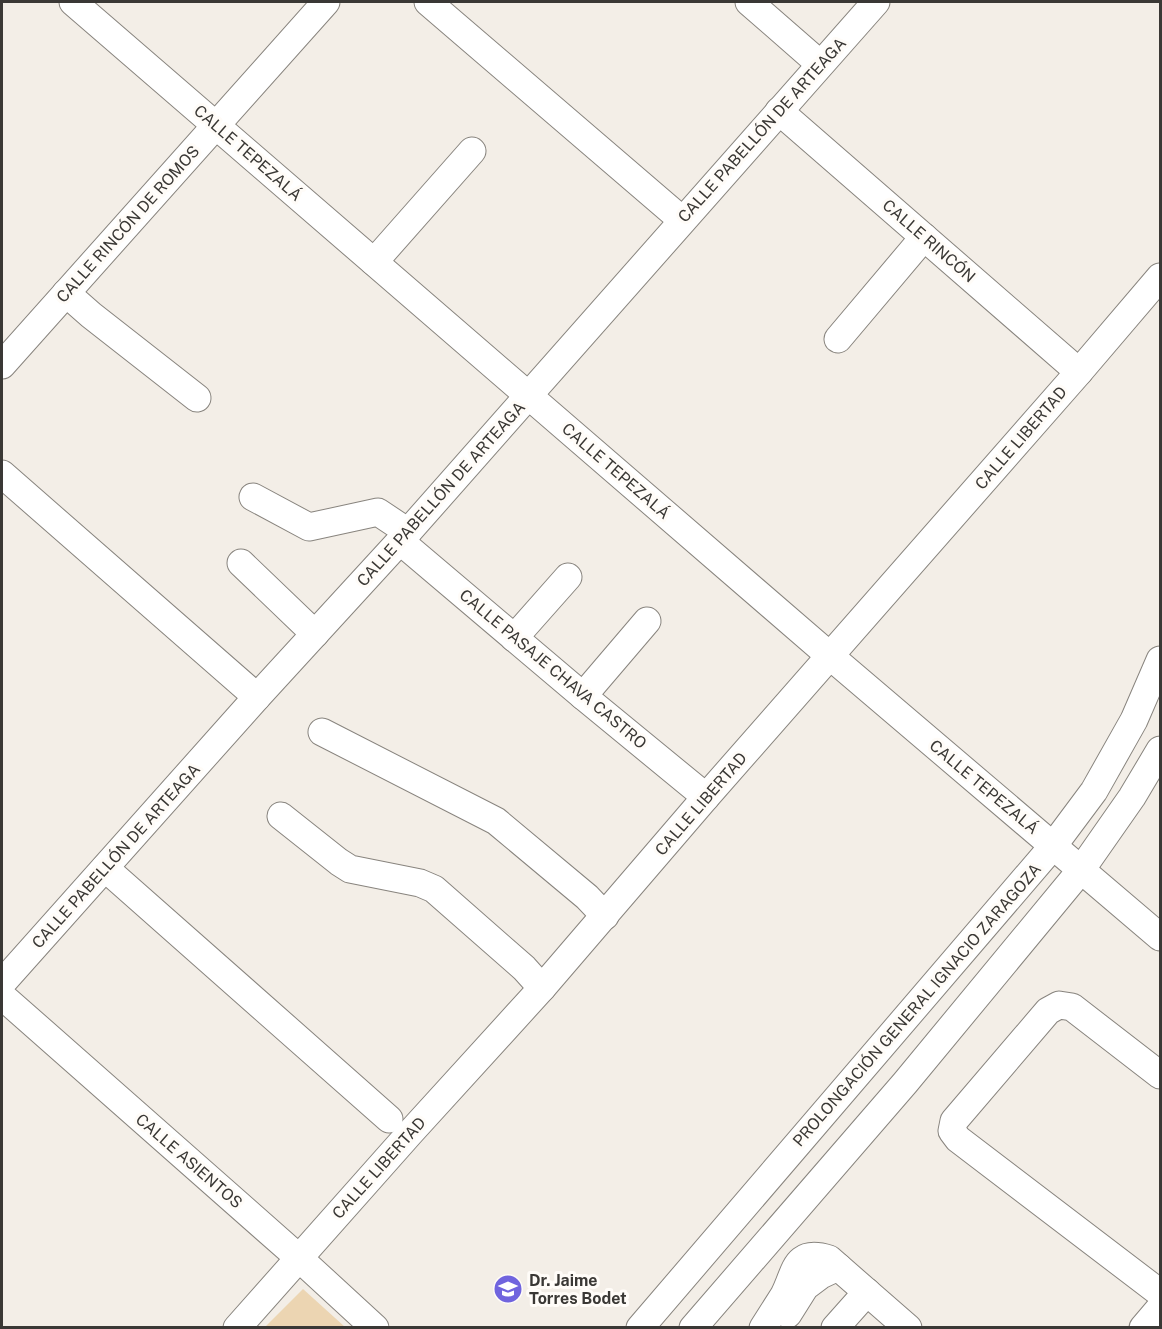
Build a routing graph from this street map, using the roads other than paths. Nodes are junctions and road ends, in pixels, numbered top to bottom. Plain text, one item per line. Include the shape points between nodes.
1 (73, 2) edge
2 (326, 2) edge
3 (428, 2) edge
4 (749, 2) edge
5 (869, 4) edge
6 (820, 64) junction
7 (779, 111) junction
8 (216, 125) junction
9 (472, 151) dead end
10 (682, 220) junction
11 (924, 237) junction
12 (374, 262) junction
13 (1161, 276) edge
14 (66, 293) junction
15 (838, 339) dead end
16 (2, 365) edge
17 (1079, 372) junction
18 (529, 396) junction
19 (197, 398) dead end
20 (2, 474) edge
21 (254, 497) dead end
22 (404, 537) junction
23 (241, 563) dead end
24 (568, 577) dead end
25 (647, 621) dead end
26 (315, 634) junction
27 (514, 638) junction
28 (830, 656) junction
29 (1161, 660) edge
30 (583, 696) junction
31 (257, 697) junction
32 (322, 732) dead end
33 (1161, 750) edge
34 (706, 796) junction
35 (281, 816) dead end
36 (1053, 846) junction
37 (105, 868) junction
38 (1081, 870) junction
39 (605, 916) junction
40 (1161, 937) edge
41 (2, 983) edge
42 (542, 987) junction
43 (2, 996) edge
44 (1161, 1075) edge
45 (389, 1119) dead end
46 (299, 1258) junction
47 (838, 1267) junction
48 (867, 1292) junction
49 (1161, 1293) edge
50 (1161, 1308) edge
51 (237, 1328) edge
52 (375, 1328) edge
53 (640, 1328) edge
54 (693, 1328) edge
55 (763, 1328) edge
56 (780, 1328) edge
57 (835, 1328) edge
58 (908, 1328) edge
59 (1143, 1328) edge

1 - 8 street, CALLE TEPEZALÁ
2 - 8 street, CALLE RINCÓN DE ROMOS
3 - 10 street
4 - 6 street
5 - 6 street, CALLE PABELLÓN DE ARTEAGA
6 - 7 street, CALLE PABELLÓN DE ARTEAGA
7 - 10 street, CALLE PABELLÓN DE ARTEAGA
7 - 11 street, CALLE RINCÓN
8 - 12 street, CALLE TEPEZALÁ
8 - 14 street, CALLE RINCÓN DE ROMOS
9 - 12 street
10 - 18 street, CALLE PABELLÓN DE ARTEAGA
11 - 15 street
11 - 17 street, CALLE RINCÓN
12 - 18 street, CALLE TEPEZALÁ
13 - 17 street, CALLE LIBERTAD
14 - 16 street, CALLE RINCÓN DE ROMOS
14 - 19 street
17 - 28 street, CALLE LIBERTAD
18 - 22 street, CALLE PABELLÓN DE ARTEAGA
18 - 28 street, CALLE TEPEZALÁ
20 - 31 street
21 - 22 street, CALLE PASAJE CHAVA CASTRO via 309,527 378,512
22 - 26 street, CALLE PABELLÓN DE ARTEAGA
22 - 27 street, CALLE PASAJE CHAVA CASTRO
23 - 26 street
24 - 27 street
25 - 30 street
26 - 31 street, CALLE PABELLÓN DE ARTEAGA
27 - 30 street, CALLE PASAJE CHAVA CASTRO
28 - 34 street, CALLE LIBERTAD
28 - 36 street, CALLE TEPEZALÁ
29 - 36 street, PROLONGACIÓN GENERAL IGNACIO ZARAGOZA via 1134,720 1094,791
30 - 34 street, CALLE PASAJE CHAVA CASTRO
31 - 37 street, CALLE PABELLÓN DE ARTEAGA
32 - 39 street via 496,820
33 - 38 street
34 - 39 street, CALLE LIBERTAD
35 - 42 street via 350,869 434,889
36 - 38 street, CALLE TEPEZALÁ
36 - 53 street, PROLONGACIÓN GENERAL IGNACIO ZARAGOZA
37 - 41 street, CALLE PABELLÓN DE ARTEAGA
37 - 45 street, CALLE LIBERTAD
38 - 40 street, CALLE TEPEZALÁ
38 - 54 street via 905,1083
39 - 42 street, CALLE LIBERTAD
42 - 46 street, CALLE LIBERTAD
43 - 46 street, CALLE ASIENTOS
44 - 49 street via 1072,1007 1059,1005 1048,1011 954,1121 952,1131
46 - 51 street, CALLE LIBERTAD
46 - 52 street, CALLE ASIENTOS
47 - 48 street
47 - 55 street via 816,1255 797,1264
47 - 56 street via 805,1287
48 - 57 street
48 - 58 street
50 - 59 street

